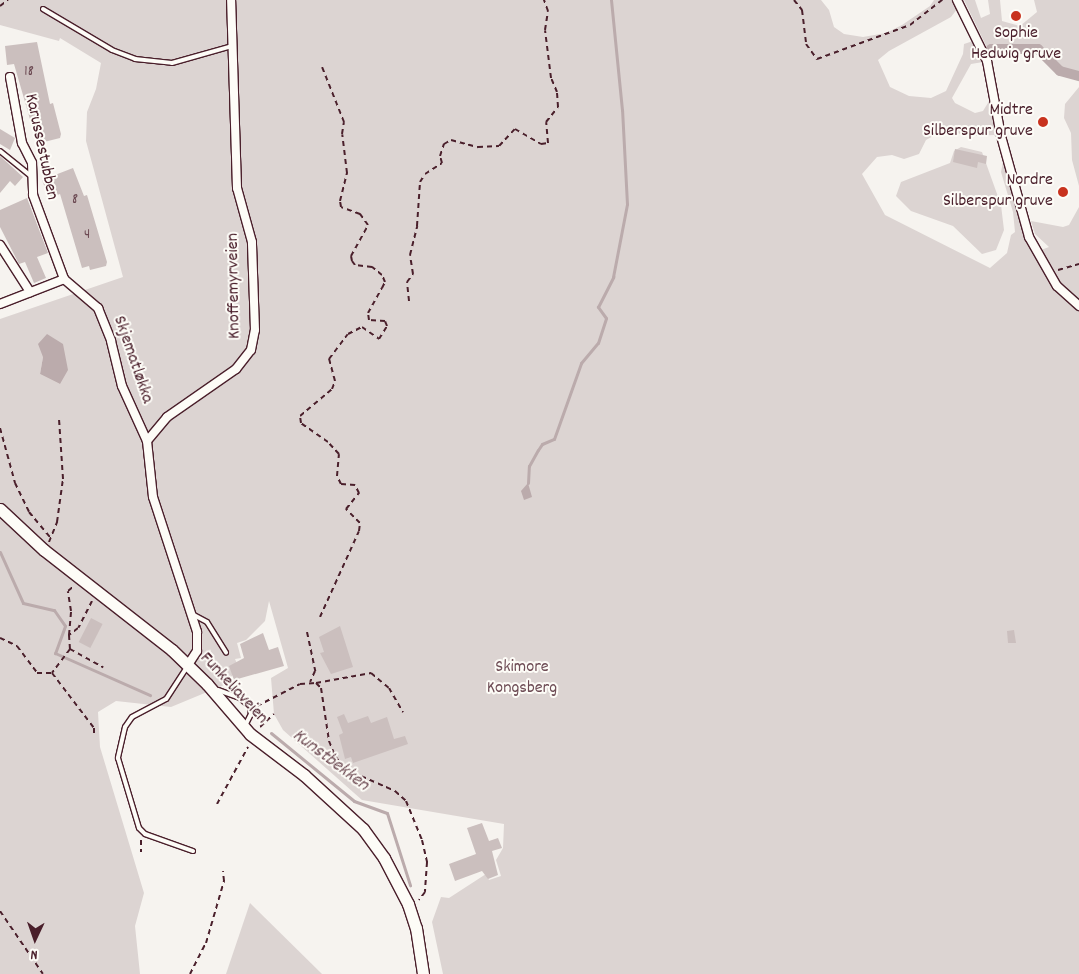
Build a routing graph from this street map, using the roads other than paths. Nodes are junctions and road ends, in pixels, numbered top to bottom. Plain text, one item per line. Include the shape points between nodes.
1 (231, 0) edge
2 (957, 0) edge
3 (43, 9) dead end
4 (234, 46) junction
5 (10, 77) dead end
6 (0, 151) edge
7 (33, 179) junction
8 (0, 245) edge
9 (64, 279) junction
10 (30, 292) junction
11 (0, 304) edge
12 (1079, 306) edge
13 (147, 441) junction
14 (0, 509) edge
15 (192, 614) junction
16 (226, 652) dead end
17 (188, 665) junction
18 (207, 684) junction
19 (244, 728) junction
20 (192, 851) dead end
21 (423, 974) edge

1 - 4 street, Knoffemyrveien
2 - 12 street via 987,61 1001,136 1023,221 1048,273
3 - 4 lane via 112,50 135,59 172,63
4 - 13 street, Knoffemyrveien via 236,188 252,242 254,330 251,350 236,369 167,416
5 - 7 street, Karussestubben via 22,143 32,163
6 - 7 lane via 23,167
7 - 9 street, Karussestubben via 32,195
8 - 10 street
9 - 10 street
9 - 13 street, Skjematløkka via 98,308 111,341 122,386
10 - 11 street
13 - 15 street via 153,497
14 - 17 street, Funkeliaveien via 44,550
15 - 16 lane via 207,622
15 - 17 street via 198,646
17 - 18 street, Funkeliaveien
17 - 20 lane via 166,699 132,717 124,727 118,758 139,828 145,834
18 - 19 street, Funkeliaveien
18 - 19 lane via 240,698 250,707 249,721
19 - 21 street, Funkeliaveien via 304,775 363,829 384,858 408,904 416,928

